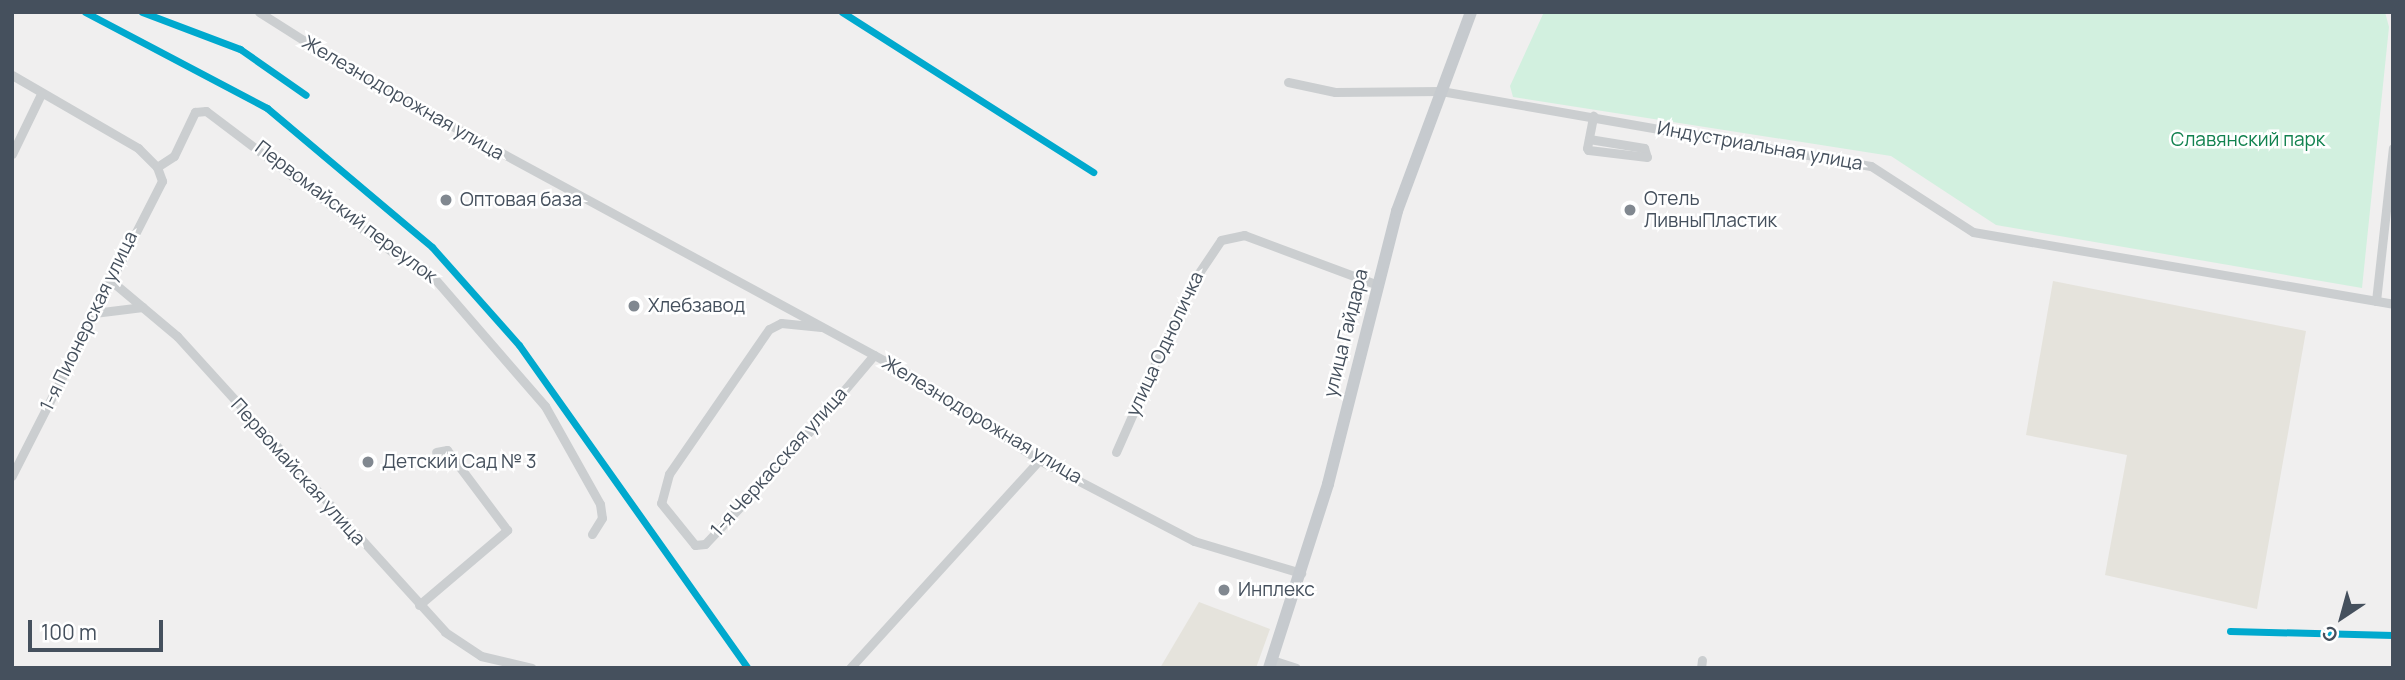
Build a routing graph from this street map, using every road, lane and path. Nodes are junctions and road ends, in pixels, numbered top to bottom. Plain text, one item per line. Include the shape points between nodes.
1 (259, 12) edge
2 (1471, 12) edge
3 (12, 75) edge
4 (1288, 82) dead end
5 (1441, 91) junction
6 (41, 94) junction
7 (1593, 116) junction
8 (1589, 139) junction
9 (2393, 148) edge
10 (12, 154) edge
11 (158, 167) junction
12 (109, 279) junction
13 (1378, 285) junction
14 (2376, 301) junction
15 (2393, 304) edge
16 (143, 307) junction
17 (94, 313) junction
18 (821, 327) junction
19 (874, 355) junction
20 (436, 452) dead end
21 (1116, 452) dead end
22 (1039, 460) junction
23 (12, 477) edge
24 (592, 534) dead end
25 (1300, 573) junction
26 (419, 606) junction
27 (1270, 664) edge
28 (532, 668) edge
29 (850, 668) edge
30 (1296, 668) edge

1 - 18 street, Железнодорожная улица via 513,160
2 - 5 main road, улица Гайдара
3 - 6 street
4 - 5 street, Индустриальная улица via 1335,92
5 - 7 street, Индустриальная улица
5 - 13 main road, улица Гайдара via 1397,211
6 - 10 street
6 - 11 street
7 - 8 street
7 - 14 street, Индустриальная улица via 1871,166 1973,232
8 - 8 street via 1590,152 1647,157 1644,149
9 - 14 street
11 - 12 street, 1-я Пионерская улица via 160,190
11 - 24 street, Первомайский переулок via 174,156 192,116 206,111 394,253 428,271 545,407 600,504 602,518
12 - 16 street, Первомайская улица
12 - 17 street, 1-я Пионерская улица
13 - 21 street, улица Одноличка via 1244,235 1221,240 1188,289
13 - 25 main road, улица Гайдара
14 - 15 street, Индустриальная улица
16 - 17 street
16 - 26 street, Первомайская улица via 177,336
17 - 23 street, 1-я Пионерская улица
18 - 19 street, Железнодорожная улица
18 - 19 street, 1-я Черкасская улица via 781,323 769,330 669,474 661,503 695,545 705,544 764,482
19 - 22 street, Железнодорожная улица
20 - 26 street via 447,450 507,530
22 - 25 street, Железнодорожная улица via 1194,541
22 - 29 street
25 - 27 main road, улица Гайдара
26 - 28 street, Первомайская улица via 445,632 490,659
27 - 30 street

